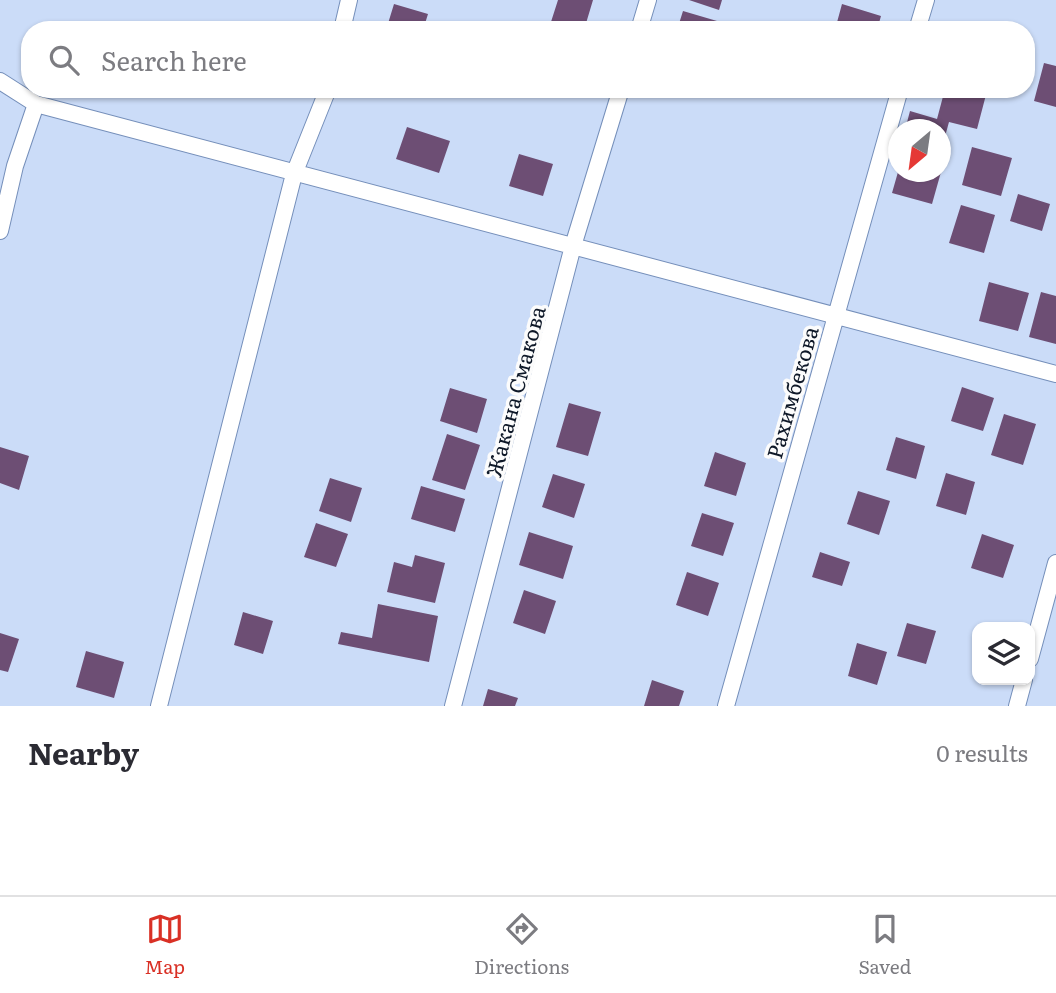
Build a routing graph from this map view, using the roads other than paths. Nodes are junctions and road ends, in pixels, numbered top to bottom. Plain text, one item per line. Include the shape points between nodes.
1 (349, 0) edge
2 (648, 0) edge
3 (926, 0) edge
4 (344, 21) edge
5 (642, 21) edge
6 (920, 21) edge
7 (0, 81) edge
8 (21, 94) edge
9 (27, 98) edge
10 (324, 98) edge
11 (618, 98) edge
12 (897, 98) edge
13 (36, 104) junction
14 (294, 174) junction
15 (0, 231) edge
16 (573, 246) junction
17 (835, 314) junction
18 (1056, 374) edge
19 (1056, 563) edge
20 (1035, 641) edge
21 (1023, 685) edge
22 (159, 706) edge
23 (453, 706) edge
24 (726, 706) edge
25 (1017, 706) edge

1 - 4 street
2 - 5 street
3 - 6 street
7 - 8 street
9 - 13 street
10 - 14 street
11 - 16 street, Жакана Смакова
12 - 17 street, Рахимбекова
13 - 14 street
13 - 15 street
14 - 16 street
14 - 22 street
16 - 17 street
16 - 23 street, Жакана Смакова
17 - 18 street
17 - 24 street, Рахимбекова
19 - 20 street
21 - 25 street

